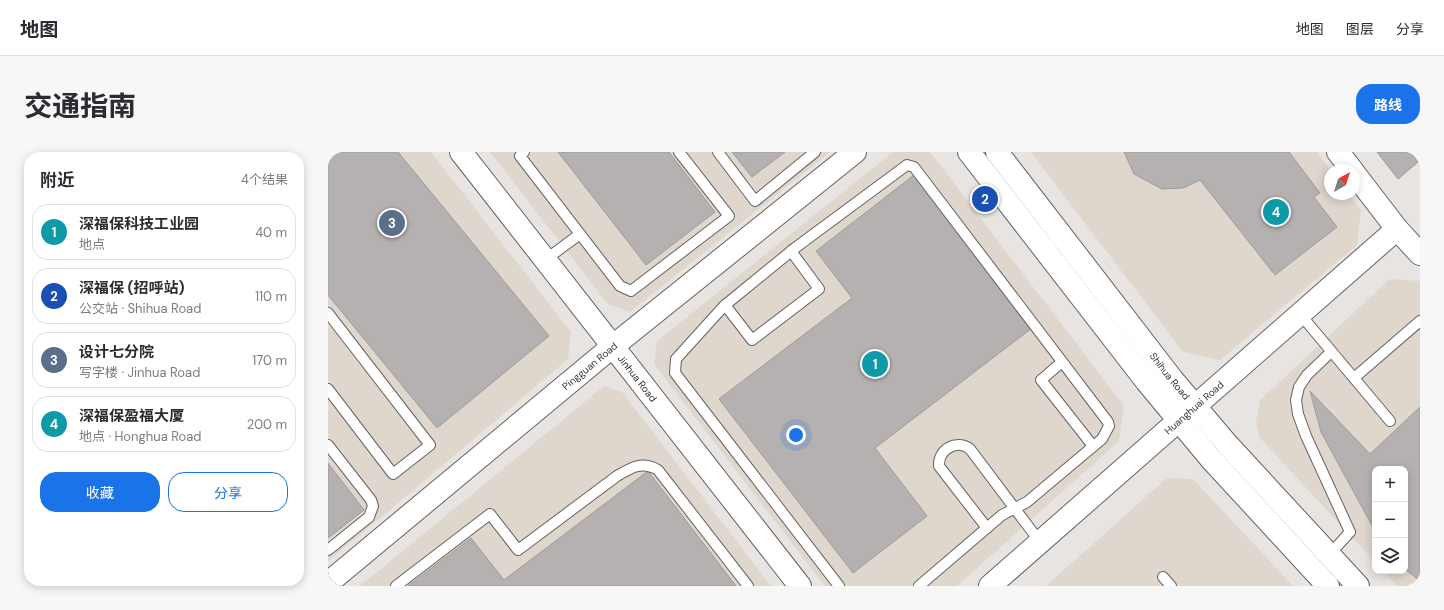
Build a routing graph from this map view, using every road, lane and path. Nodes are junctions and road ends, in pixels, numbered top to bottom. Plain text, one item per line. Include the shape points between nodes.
1 (461, 152) edge
2 (524, 152) edge
3 (679, 152) edge
4 (718, 152) edge
5 (815, 152) edge
6 (855, 152) edge
7 (969, 152) edge
8 (997, 152) edge
9 (1338, 152) edge
10 (1347, 164) edge
11 (1360, 181) edge
12 (1396, 229) junction
13 (580, 234) junction
14 (791, 251) junction
15 (1420, 254) edge
16 (545, 260) junction
17 (725, 304) junction
18 (328, 313) edge
19 (1300, 314) junction
20 (1420, 321) edge
21 (612, 347) junction
22 (1330, 352) junction
23 (1062, 362) junction
24 (1354, 378) junction
25 (328, 389) edge
26 (1195, 406) junction
27 (1179, 420) junction
28 (1390, 421) dead end
29 (328, 445) edge
30 (1093, 446) junction
31 (1016, 509) junction
32 (987, 528) junction
33 (1040, 542) junction
34 (328, 550) edge
35 (1329, 555) junction
36 (1163, 577) dead end
37 (328, 583) edge
38 (396, 586) edge
39 (748, 586) edge
40 (800, 586) edge
41 (840, 586) edge
42 (919, 586) edge
43 (990, 586) edge
44 (1171, 586) edge
45 (1328, 586) edge
46 (1358, 586) edge

1 - 16 street, Jinhua Road
2 - 13 lane via 520,156
3 - 13 lane via 729,216 631,291 620,286
4 - 5 lane via 755,201
6 - 21 street, Pingguan Road
7 - 27 street
8 - 26 street, Shihua Road
9 - 10 street
11 - 12 street
12 - 15 street
12 - 19 street, Huanghuai Road
13 - 16 lane
14 - 17 lane
14 - 17 lane via 820,289 752,340
14 - 23 lane via 904,166 910,165
16 - 21 street, Jinhua Road
17 - 41 lane via 676,359 675,372
18 - 25 lane via 430,445 393,474
19 - 22 lane
19 - 26 street, Huanghuai Road
20 - 24 lane
21 - 37 street, Pingguan Road
21 - 40 street, Jinhua Road
22 - 24 lane
22 - 35 lane via 1307,375 1299,387 1296,400 1306,436 1350,532
23 - 30 lane via 1108,422 1105,435
23 - 30 lane via 1041,380
24 - 28 lane
26 - 27 street, Huanghuai Road
26 - 35 street, Shihua Road
27 - 33 street, Huanghuai Road
27 - 45 street via 1211,459
29 - 34 lane via 373,506 369,517
30 - 31 lane
31 - 32 lane via 1002,515
31 - 32 lane via 970,449 960,444 947,448 939,460 939,466
31 - 33 lane
32 - 42 lane
33 - 43 street, Huanghuai Road
35 - 46 street, Shihua Road
36 - 44 lane
38 - 39 lane via 490,514 518,550 617,476 631,468 649,465 658,470

